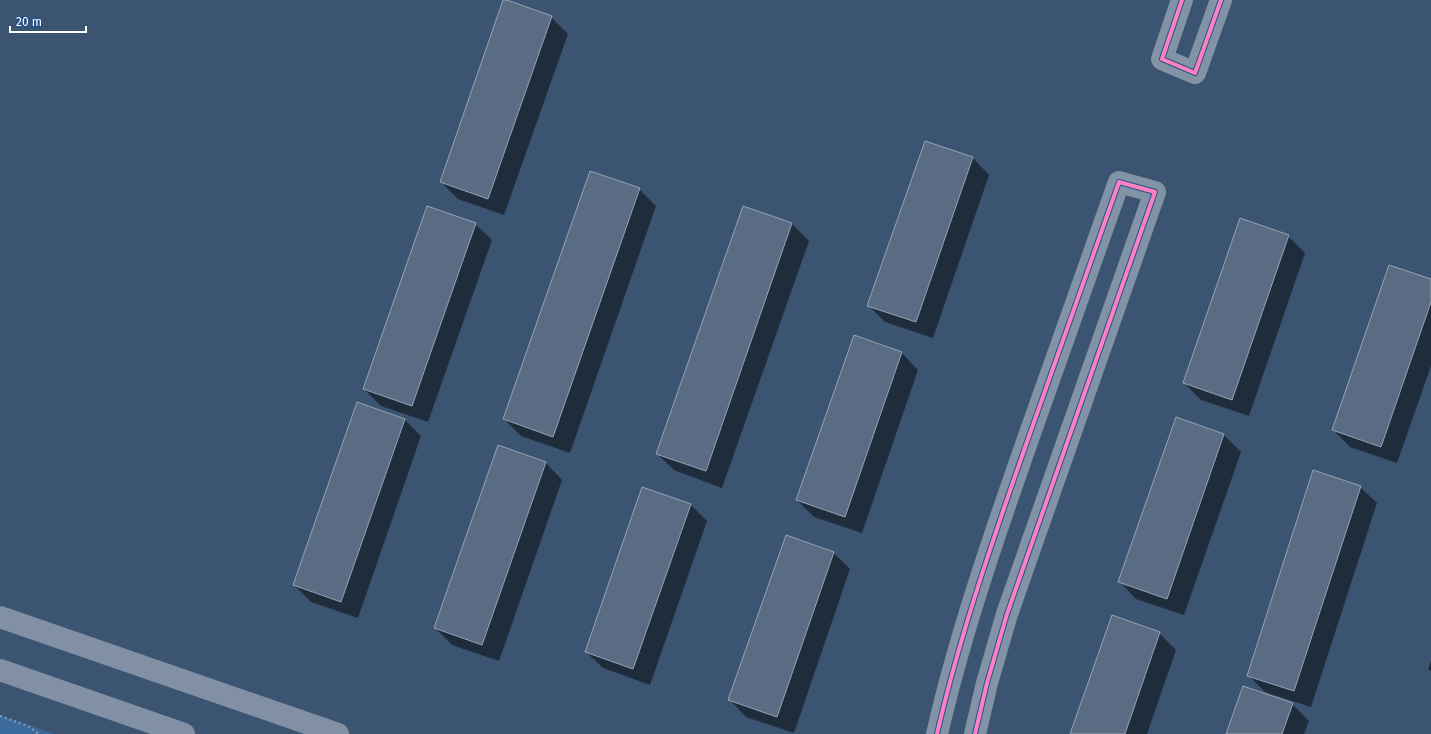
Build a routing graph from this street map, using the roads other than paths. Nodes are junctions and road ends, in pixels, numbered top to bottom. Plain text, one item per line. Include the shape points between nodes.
1 (1182, 0) edge
2 (1221, 0) edge
3 (0, 617) edge
4 (0, 670) edge
5 (184, 734) edge
6 (338, 734) edge
7 (937, 734) edge
8 (975, 734) edge

1 - 2 street via 1162,58 1195,73
3 - 6 main road
4 - 5 main road
7 - 8 street via 957,655 994,536 1119,182 1156,192 1007,614

